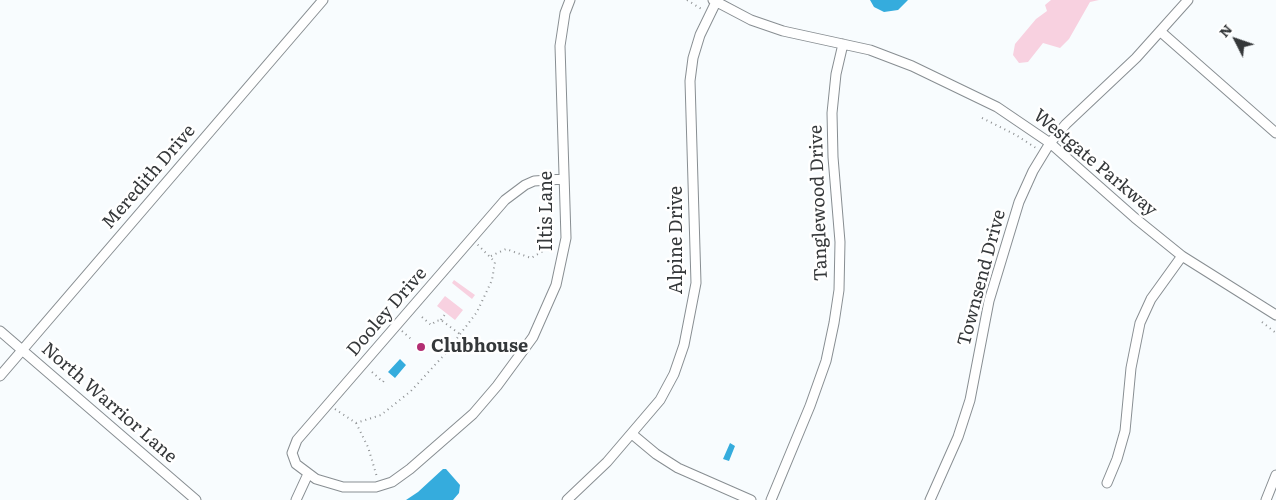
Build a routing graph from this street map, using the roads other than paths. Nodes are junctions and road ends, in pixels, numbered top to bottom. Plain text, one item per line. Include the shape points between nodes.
1 (323, 0) edge
2 (570, 0) edge
3 (1188, 0) edge
4 (715, 1) edge
5 (1161, 32) junction
6 (843, 44) junction
7 (1276, 133) edge
8 (1050, 143) junction
9 (564, 178) junction
10 (1182, 256) junction
11 (1276, 315) edge
12 (0, 331) edge
13 (23, 350) junction
14 (0, 376) edge
15 (632, 434) junction
16 (308, 474) junction
17 (1276, 477) edge
18 (1107, 483) dead end
19 (196, 500) edge
20 (296, 500) edge
21 (567, 500) edge
22 (751, 500) edge
23 (771, 500) edge
24 (930, 500) edge
25 (1266, 500) edge

1 - 13 street, Meredith Drive
2 - 9 street, Iltis Lane via 560,46
3 - 5 street, Townsend Drive
4 - 6 street, Westgate Parkway via 751,20 783,31
4 - 15 street, Alpine Drive via 700,34 690,81 697,251 691,318 674,374 660,400
5 - 7 street
5 - 8 street, Townsend Drive
6 - 8 street, Westgate Parkway via 870,50 997,106
6 - 23 street, Tanglewood Drive via 832,113 832,157 840,242 839,290 834,323 826,361 810,406
8 - 10 street, Westgate Parkway
8 - 24 street, Townsend Drive via 1019,202 989,301 970,400 958,437
9 - 16 street, Dooley Drive via 534,182 515,191 297,440 293,458
9 - 16 street, Iltis Lane via 566,238 556,285 533,338 473,414 392,482 376,487 351,488 328,484
10 - 11 street, Westgate Parkway
10 - 18 street via 1151,299 1140,323 1131,368 1125,430 1118,459
12 - 13 street, North Warrior Lane
13 - 14 street, Meredith Drive
13 - 19 street, North Warrior Lane
15 - 21 street, Alpine Drive
15 - 22 street via 678,468
16 - 20 street
17 - 25 street

